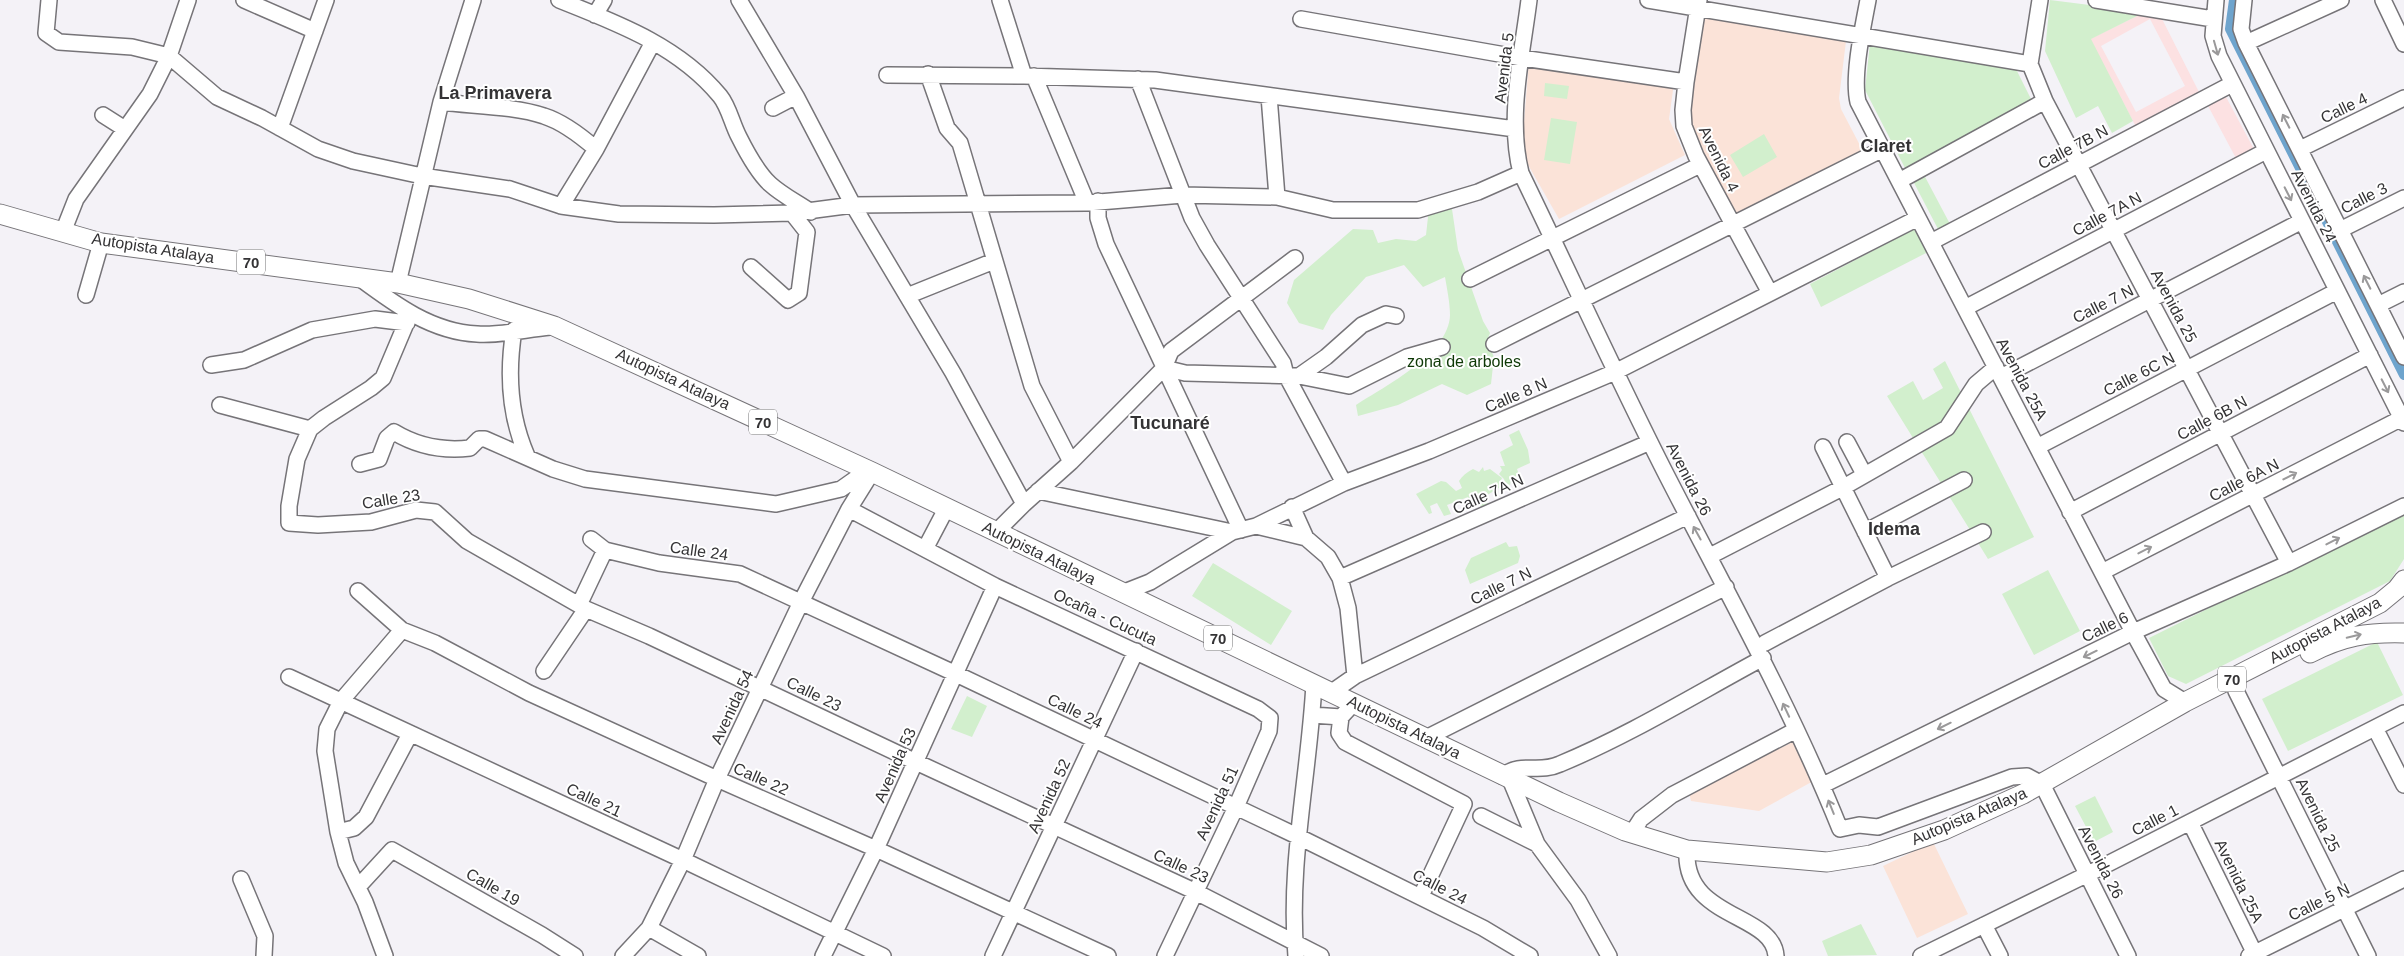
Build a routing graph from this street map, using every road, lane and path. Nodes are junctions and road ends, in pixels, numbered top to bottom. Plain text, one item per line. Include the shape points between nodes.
1 (49, 0) edge
2 (188, 0) edge
3 (244, 0) edge
4 (326, 0) edge
5 (473, 0) edge
6 (559, 0) edge
7 (604, 0) edge
8 (739, 0) edge
9 (1000, 0) edge
10 (1530, 0) edge
11 (1648, 0) edge
12 (1868, 0) edge
13 (2040, 0) edge
14 (2096, 0) edge
15 (2216, 0) edge
16 (2244, 0) edge
17 (2341, 0) edge
18 (2383, 0) edge
19 (1698, 4) edge
20 (595, 15) junction
21 (1301, 19) dead end
22 (2213, 19) junction
23 (315, 31) junction
24 (1862, 34) junction
25 (653, 42) junction
26 (2246, 43) junction
27 (2404, 44) edge
28 (168, 56) junction
29 (1522, 58) junction
30 (2030, 64) junction
31 (928, 74) junction
32 (887, 75) dead end
33 (1029, 76) junction
34 (1138, 79) junction
35 (1686, 82) junction
36 (2232, 84) junction
37 (796, 96) junction
38 (1269, 96) junction
39 (2404, 98) edge
40 (2046, 101) junction
41 (441, 102) junction
42 (773, 108) dead end
43 (103, 115) dead end
44 (280, 128) junction
45 (125, 129) junction
46 (1516, 135) junction
47 (596, 149) junction
48 (1883, 149) junction
49 (2300, 149) junction
50 (2266, 151) junction
51 (2079, 164) junction
52 (1700, 165) junction
53 (1521, 173) junction
54 (422, 176) junction
55 (1899, 180) junction
56 (1183, 195) junction
57 (1277, 197) junction
58 (2404, 198) edge
59 (1093, 202) junction
60 (979, 204) junction
61 (853, 205) junction
62 (561, 206) junction
63 (816, 211) junction
64 (792, 213) junction
65 (0, 214) edge
66 (1918, 218) junction
67 (2302, 221) junction
68 (1733, 226) junction
69 (2114, 230) junction
70 (2340, 230) junction
71 (62, 232) junction
72 (807, 232) junction
73 (1553, 238) junction
74 (1931, 242) junction
75 (101, 243) junction
76 (1295, 258) dead end
77 (994, 261) junction
78 (751, 267) dead end
79 (357, 276) junction
80 (1470, 279) dead end
81 (398, 283) junction
82 (2337, 291) junction
83 (2404, 292) edge
84 (1770, 294) junction
85 (86, 295) dead end
86 (907, 296) junction
87 (1243, 299) junction
88 (1583, 300) junction
89 (2150, 300) junction
90 (2378, 305) junction
91 (1965, 308) junction
92 (1396, 316) dead end
93 (408, 319) junction
94 (554, 326) junction
95 (514, 330) junction
96 (1494, 344) dead end
97 (1442, 347) dead end
98 (2370, 355) junction
99 (2404, 357) edge
100 (211, 366) dead end
101 (1164, 368) junction
102 (2187, 369) junction
103 (1615, 372) junction
104 (1998, 372) junction
105 (1292, 375) junction
106 (220, 405) dead end
107 (2403, 420) edge
108 (310, 430) junction
109 (2221, 433) junction
110 (1650, 442) junction
111 (1847, 442) dead end
112 (1822, 447) dead end
113 (2037, 447) junction
114 (527, 456) junction
115 (1071, 462) junction
116 (360, 464) dead end
117 (870, 471) junction
118 (1864, 474) junction
119 (1964, 480) dead end
120 (1344, 483) junction
121 (1842, 488) junction
122 (1038, 491) junction
123 (2254, 495) junction
124 (1024, 504) junction
125 (2404, 506) edge
126 (1292, 507) junction
127 (849, 509) junction
128 (946, 509) junction
129 (2070, 512) junction
130 (1688, 516) junction
131 (1243, 529) junction
132 (996, 532) junction
133 (1865, 532) junction
134 (1983, 532) dead end
135 (1306, 538) junction
136 (591, 539) dead end
137 (924, 549) junction
138 (605, 550) junction
139 (1710, 556) junction
140 (2289, 563) junction
141 (2102, 572) junction
142 (1340, 578) junction
143 (1888, 578) junction
144 (2404, 580) edge
145 (995, 586) junction
146 (1726, 587) junction
147 (358, 591) dead end
148 (1122, 592) junction
149 (801, 602) junction
150 (583, 607) junction
151 (402, 630) junction
152 (2133, 632) junction
153 (2404, 633) edge
154 (1136, 650) junction
155 (1764, 651) junction
156 (544, 671) dead end
157 (954, 673) junction
158 (1355, 676) junction
159 (289, 677) dead end
160 (1314, 684) junction
161 (760, 688) junction
162 (2164, 689) junction
163 (2236, 691) junction
164 (1332, 692) junction
165 (341, 700) junction
166 (2185, 702) junction
167 (1354, 703) junction
168 (2404, 713) edge
169 (1312, 715) junction
170 (2161, 716) junction
171 (1341, 717) junction
172 (1270, 718) joint
173 (2375, 728) junction
174 (1796, 730) junction
175 (410, 734) junction
176 (1426, 738) junction
177 (1095, 740) junction
178 (916, 762) junction
179 (1506, 777) junction
180 (2279, 777) junction
181 (717, 779) junction
182 (2050, 780) junction
183 (1823, 785) junction
184 (2404, 785) edge
185 (1236, 807) junction
186 (1481, 816) dead end
187 (2190, 822) junction
188 (1055, 826) junction
189 (338, 832) junction
190 (1632, 833) junction
191 (1297, 836) junction
192 (1537, 844) junction
193 (876, 849) junction
194 (1687, 850) junction
195 (683, 860) junction
196 (2088, 874) junction
197 (241, 879) dead end
198 (2404, 879) edge
199 (358, 887) junction
200 (1194, 891) junction
201 (1421, 896) junction
202 (2345, 908) junction
203 (1014, 912) junction
204 (1984, 925) junction
205 (648, 928) junction
206 (835, 933) junction
207 (1295, 949) edge
208 (1606, 955) edge
209 (2253, 955) edge
210 (264, 956) edge
211 (385, 956) edge
212 (574, 956) edge
213 (623, 956) edge
214 (698, 956) edge
215 (823, 956) edge
216 (883, 956) edge
217 (994, 956) edge
218 (1108, 956) edge
219 (1165, 956) edge
220 (1320, 956) edge
221 (1530, 956) edge
222 (1776, 956) edge
223 (1921, 956) edge
224 (2000, 956) edge
225 (2128, 956) edge
226 (2368, 956) edge

1 - 28 street via 46,33 59,42 132,46
2 - 28 street
3 - 23 street
4 - 23 street
5 - 41 street
6 - 20 street
7 - 20 street
8 - 37 street
9 - 33 street
10 - 29 street, Avenida 5
11 - 19 street
12 - 24 street, Avenida 25A
13 - 30 street
14 - 22 street
15 - 22 street, Avenida 24
16 - 26 street, Avenida 24 via 2242,29
17 - 26 street
18 - 27 street
19 - 24 street
19 - 35 street, Avenida 4
20 - 25 street
21 - 29 street
22 -> 36 street, Avenida 24 via 2218,56
23 - 44 street
24 - 30 street
24 - 48 street, Avenida 25A via 1858,102
25 - 47 street
25 - 63 street via 678,56 722,97 739,136 770,184
49 -> 26 street, Avenida 24
28 - 44 street via 217,97
28 - 45 street via 150,94
29 - 35 street
29 - 46 street, Avenida 5
30 - 40 street, Avenida 25
31 - 32 street
31 - 33 street
31 - 60 street via 947,128 960,143
33 - 34 street
33 - 59 street
34 - 38 street
34 - 56 street
35 - 52 street, Avenida 4 via 1682,110 1684,126
36 - 50 street, Avenida 24
36 - 51 street, Calle 7B N
37 - 42 street
37 - 61 street
38 - 46 street
38 - 57 street
39 - 49 street, Calle 4
40 - 51 street, Avenida 25
40 - 55 street
41 - 47 street via 508,108 546,116
41 - 54 street
43 - 45 street
44 - 54 street via 318,149 354,161
45 - 71 street via 76,199
46 - 53 street, Avenida 26
47 - 62 street
48 - 55 street, Avenida 25A
48 - 68 street
49 - 70 street, Avenida 24
50 -> 67 street, Avenida 24
50 - 69 street, Calle 7A N
51 - 69 street, Avenida 25
51 - 74 street, Calle 7B N
52 - 68 street, Avenida 4
52 - 73 street
53 - 57 street via 1478,192 1418,210 1333,210
53 - 73 street, Avenida 26
54 - 62 street via 510,190
54 - 81 street
55 - 66 street, Avenida 25A
56 - 57 street
56 - 59 street
56 - 87 street via 1207,245
58 - 70 street, Calle 3
59 - 60 street
59 - 101 street via 1106,244
60 - 61 street
60 - 77 street
61 - 63 street
61 - 86 street
62 - 64 street via 619,214
63 - 64 street
63 - 72 street
64 - 72 street
65 - 71 main road, Autopista Atalaya / 70
66 - 74 street, Avenida 25A
66 - 84 street, Calle 8 N
67 - 82 street, Avenida 24
67 - 89 street, Calle 7 N
68 - 84 street, Avenida 4
68 - 88 street
69 - 89 street, Avenida 25
69 - 91 street, Calle 7A N
90 -> 70 street, Avenida 24
71 - 75 main road, Autopista Atalaya / 70
72 - 78 street via 799,293 794,297 788,300
73 - 80 street
73 - 88 street, Avenida 26
74 - 91 street, Avenida 25A
75 - 79 main road, Autopista Atalaya / 70
75 - 85 street
76 - 87 street
77 - 86 street
77 - 115 street via 1032,386
79 - 81 main road, Autopista Atalaya / 70
79 - 93 street
81 - 94 main road, Autopista Atalaya / 70 via 469,299
82 - 98 street, Avenida 24
82 - 102 street, Calle 6C N
83 - 90 street
84 - 103 street, Calle 8 N
86 - 124 street
87 - 101 street via 1171,351
87 - 105 street
88 - 96 street
88 - 103 street, Avenida 26
89 - 102 street, Avenida 25
89 - 104 street, Calle 7 N
90 - 99 street, Avenida 24
91 - 104 street, Avenida 25A
92 - 105 street via 1386,314 1362,325 1326,357
93 - 95 street via 477,334
93 - 100 street via 375,319 312,330 244,360
93 - 108 street via 383,378
94 - 95 street
94 - 117 main road, Autopista Atalaya / 70
95 - 114 street via 510,384 515,423
97 - 105 street via 1408,357 1349,386
98 -> 107 street, Avenida 24
98 - 109 street, Calle 6B N
101 - 105 street via 1185,373
101 - 115 street
101 - 131 street
102 - 109 street, Avenida 25
102 - 113 street, Calle 6C N
103 - 110 street, Avenida 26
103 - 120 street, Calle 8 N via 1429,451
104 - 113 street, Avenida 25A
104 - 118 street, Calle 7 N via 1976,384 1947,428
105 - 120 street
106 - 108 street
123 -> 107 street, Calle 6A N
108 - 150 street, Calle 23 via 297,459 289,523 371,522 416,510 435,512 467,541
109 - 123 street, Avenida 25
109 - 129 street, Calle 6B N
110 - 130 street, Avenida 26
110 - 142 street, Calle 7A N
111 - 118 street
112 - 121 street
113 - 129 street, Avenida 25A
114 - 116 street via 485,439 479,439 470,448 461,449 421,445 394,432 387,438 379,459
114 - 117 street via 552,469 585,479 776,504 841,489
115 - 122 street
117 - 127 street, Avenida 54
117 - 128 main road, Autopista Atalaya / 70
118 - 121 street, Calle 7 N
119 - 133 street
120 - 126 street, Calle 8 N
121 - 133 street
121 - 139 street, Calle 7 N
122 - 124 street
122 - 131 street
123 - 140 street, Avenida 25
141 -> 123 street, Calle 6A N
124 - 132 street
140 -> 125 street, Calle 6
126 - 131 street, Calle 8 N
126 - 135 street
127 - 137 street, Ocaña - Cucuta
127 - 149 street, Avenida 54
128 - 132 main road, Autopista Atalaya / 70
128 - 137 street
129 - 141 street, Avenida 25A
139 -> 130 street, Avenida 26
130 - 158 street, Calle 7 N
131 - 135 street
131 - 148 street, Calle 8 N via 1150,582
132 - 148 main road, Autopista Atalaya / 70
133 - 143 street
134 - 143 street
135 - 142 street via 1328,557
136 - 138 street, Calle 24
137 - 145 street, Ocaña - Cucuta
138 - 149 street, Calle 24 via 740,574
138 - 150 street
139 - 146 street, Avenida 26
140 - 152 street, Calle 6
141 - 152 street, Avenida 25A
142 - 158 street via 1348,608
143 - 155 street
144 - 166 main road, Autopista Atalaya / 70 via 2380,603
145 - 154 street, Ocaña - Cucuta
145 - 157 street, Avenida 53
146 - 155 street, Avenida 26
146 - 176 street
147 - 151 street
148 - 160 main road, Autopista Atalaya / 70
149 - 157 street, Calle 24
149 - 161 street, Avenida 54
150 - 156 street
150 - 161 street, Calle 23
151 - 165 street
151 - 181 street, Calle 22 via 435,643 529,693
152 - 162 street, Avenida 25A
152 -> 183 street, Calle 6
163 -> 153 main road, Autopista Atalaya / 70 via 2350,636 2373,632
154 - 172 street, Ocaña - Cucuta
154 - 177 street, Avenida 52
174 -> 155 street, Avenida 26
155 - 179 street via 1628,731 1558,765 1539,769 1513,768
157 - 177 street, Calle 24
157 - 178 street, Avenida 53
158 - 164 street, Calle 7 N
159 - 165 street, Calle 21
160 - 164 main road, Autopista Atalaya / 70
160 - 169 street
161 - 178 street, Calle 23
161 - 181 street, Avenida 54
162 - 166 street, Avenida 25A
162 - 170 street
163 - 180 street, Avenida 25
163 - 182 main road, Autopista Atalaya / 70 via 2115,753
164 - 167 main road, Autopista Atalaya / 70
165 - 175 street, Calle 21
165 - 189 street via 327,729 325,751
166 - 170 main road, Autopista Atalaya / 70
167 - 171 street
167 - 176 main road, Autopista Atalaya / 70
168 - 173 street, Calle 1
169 - 171 street
169 - 191 street
170 - 182 main road, Autopista Atalaya / 70
171 - 201 street via 1339,733 1345,742 1464,804
172 - 185 street, Avenida 51 via 1269,730
173 - 180 street, Calle 1
173 - 184 street
174 - 183 street, Avenida 26
174 - 190 street via 1672,796 1641,819
175 - 189 street via 366,817 354,828
175 - 195 street, Calle 21
176 - 179 main road, Autopista Atalaya / 70
177 - 185 street, Calle 24
177 - 188 street, Avenida 52
178 - 188 street, Calle 23
178 - 193 street, Avenida 53
179 - 190 main road, Autopista Atalaya / 70
179 - 192 street
180 - 187 street, Calle 1
180 - 202 street, Avenida 25
181 - 193 street, Calle 22
181 - 195 street, Avenida 54
182 -> 183 street, Avenida 26 via 2012,777 1878,827 1859,824 1840,829
182 - 194 main road, Autopista Atalaya / 70 via 1944,830 1871,855 1827,862
182 - 196 street, Avenida 26
185 - 191 street, Calle 24
185 - 200 street, Avenida 51
186 - 192 street
187 - 196 street, Calle 1
187 - 209 street, Avenida 25A
188 - 200 street, Calle 23
188 - 203 street, Avenida 52
189 - 199 street via 346,863
190 - 194 main road, Autopista Atalaya / 70
191 - 201 street, Calle 24
191 - 207 street
192 - 208 street via 1578,900
193 - 203 street, Calle 22
193 - 206 street, Avenida 53
194 - 222 street via 1689,875 1707,897 1718,907 1759,928 1769,937
195 - 205 street, Avenida 54
195 - 206 street, Calle 21
196 - 204 street, Calle 1
196 - 225 street, Avenida 26
197 - 210 street via 265,936
198 - 202 street, Calle 5 N
199 - 211 street
199 - 212 street, Calle 19 via 392,850
200 - 207 street, Calle 23
200 - 219 street, Avenida 51
201 - 221 street, Calle 24
202 - 209 street, Calle 5 N
202 - 226 street, Avenida 25
203 - 217 street, Avenida 52
203 - 218 street, Calle 22
204 - 223 street, Calle 1
204 - 224 street
205 - 213 street, Avenida 54
205 - 214 street
206 - 215 street, Avenida 53
206 - 216 street, Calle 21
207 - 220 street, Calle 23

